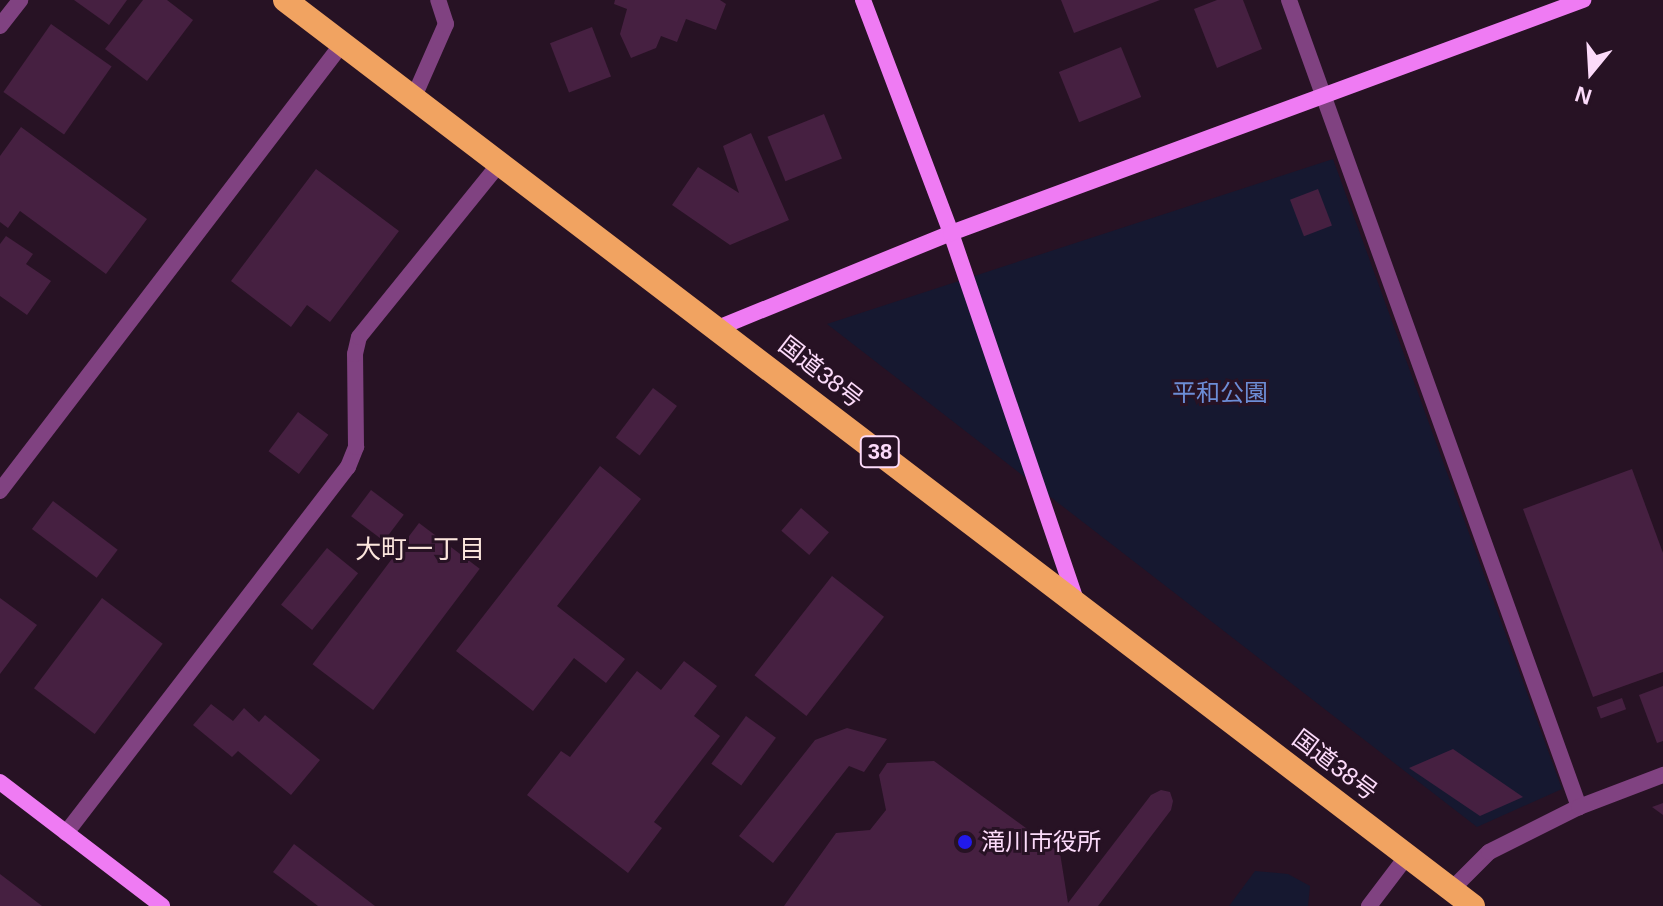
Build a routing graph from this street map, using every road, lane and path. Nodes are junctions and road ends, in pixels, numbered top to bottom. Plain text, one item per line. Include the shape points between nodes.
1 (20, 0) edge
2 (285, 0) edge
3 (438, 0) edge
4 (863, 0) edge
5 (1289, 0) edge
6 (1583, 0) edge
7 (0, 26) edge
8 (342, 44) junction
9 (1324, 94) junction
10 (413, 99) junction
11 (499, 164) junction
12 (951, 233) junction
13 (718, 328) junction
14 (0, 491) edge
15 (1078, 606) junction
16 (1663, 775) edge
17 (0, 782) edge
18 (1579, 807) junction
19 (66, 833) junction
20 (1407, 856) junction
21 (1452, 889) junction
22 (162, 906) edge
23 (1369, 906) edge
24 (1473, 906) edge

1 - 7 street
2 - 8 highway, 国道38号 / 38
3 - 10 street via 446,24
4 - 12 street
5 - 9 street
6 - 9 street
8 - 10 highway, 国道38号 / 38
8 - 14 street
9 - 12 street
9 - 18 street
10 - 11 highway, 国道38号 / 38
11 - 13 highway, 国道38号 / 38
11 - 19 street via 359,337 356,447 348,467
12 - 13 street
12 - 15 street
13 - 15 highway, 国道38号 / 38
15 - 20 highway, 国道38号 / 38
16 - 18 street
17 - 19 street
18 - 21 street via 1489,852
19 - 22 street
20 - 21 highway, 国道38号 / 38
20 - 23 street
21 - 24 highway, 国道38号 / 38

